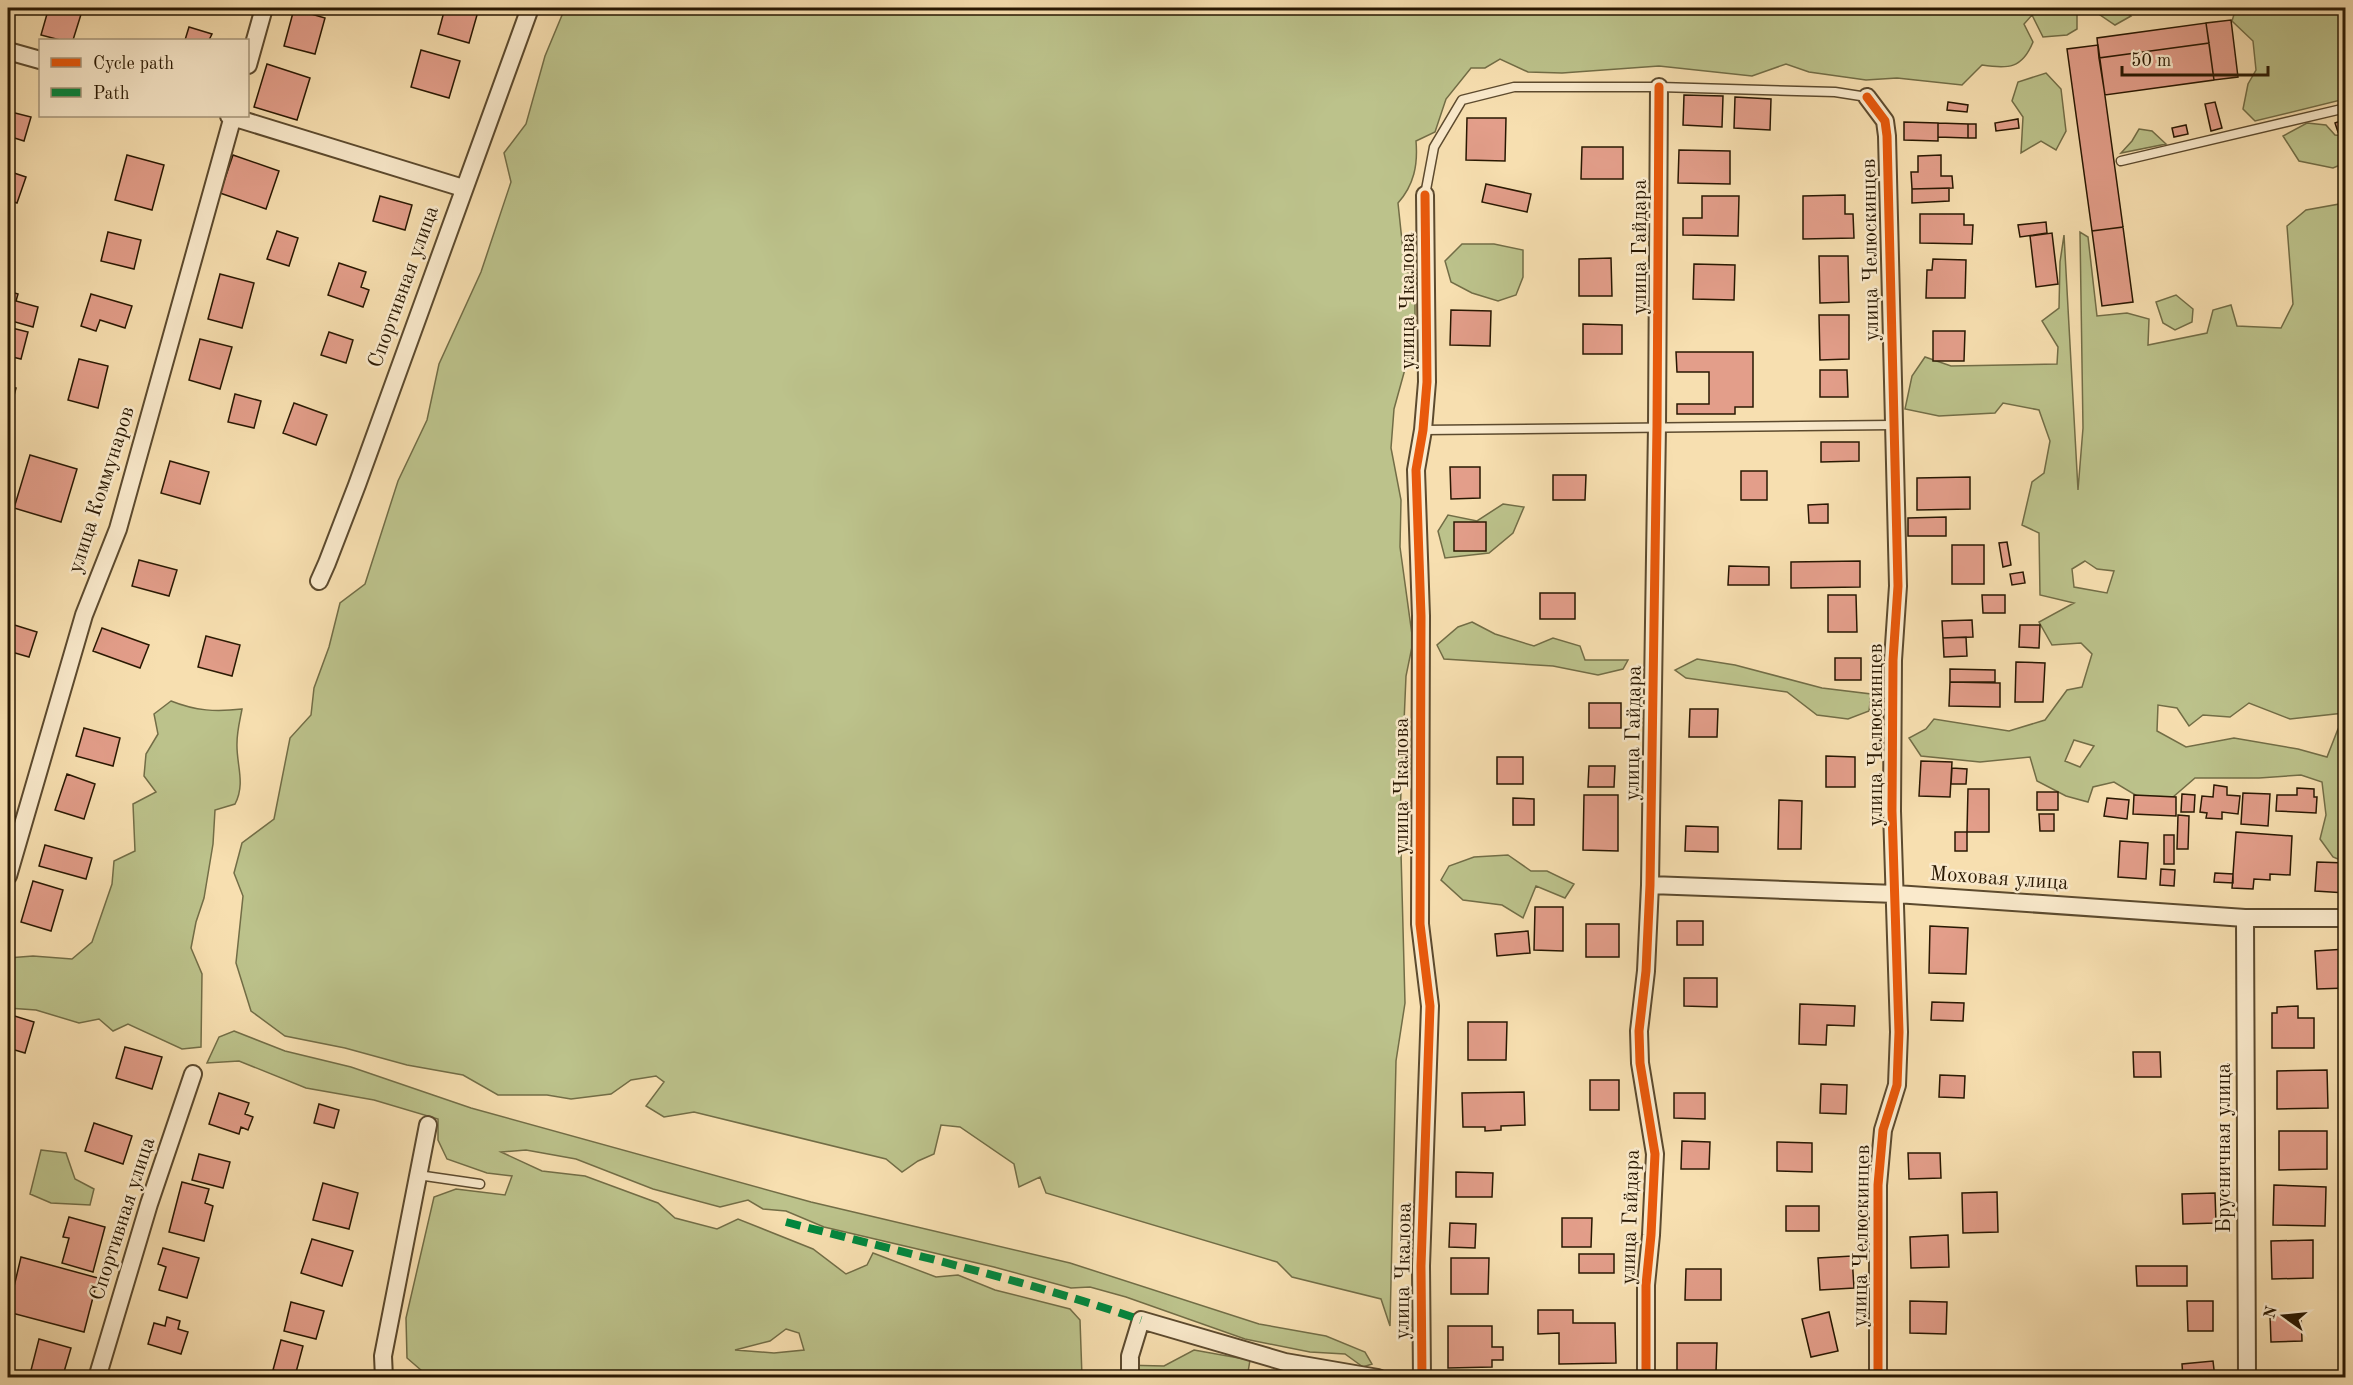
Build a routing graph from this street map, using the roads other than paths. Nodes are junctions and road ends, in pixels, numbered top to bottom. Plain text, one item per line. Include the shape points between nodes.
1 (264, 8) edge
2 (530, 8) edge
3 (8, 51) edge
4 (39, 60) edge
5 (249, 61) edge
6 (1659, 87) junction
7 (1867, 98) joint
8 (2346, 108) edge
9 (232, 117) edge
10 (235, 117) edge
11 (2121, 161) dead end
12 (463, 188) junction
13 (1425, 195) joint
14 (1892, 425) junction
15 (1657, 426) junction
16 (1423, 430) junction
17 (319, 581) dead end
18 (8, 876) edge
19 (1650, 885) junction
20 (1896, 894) junction
21 (2245, 918) junction
22 (2346, 918) edge
23 (194, 1074) dead end
24 (428, 1125) dead end
25 (418, 1175) junction
26 (480, 1184) dead end
27 (97, 1377) edge
28 (384, 1377) edge
29 (1130, 1377) edge
30 (1378, 1377) edge
31 (1422, 1377) edge
32 (1646, 1377) edge
33 (1878, 1377) edge
34 (2247, 1377) edge

1 - 5 street
2 - 12 street, Спортивная улица
3 - 4 street
6 - 7 lane via 1835,92
6 - 13 lane via 1514,87 1462,100 1434,147
6 - 15 street, улица Гайдара
7 - 14 street, улица Челюскинцев via 1885,121 1887,136
8 - 11 lane
9 - 18 street, улица Коммунаров via 118,529 84,615
10 - 12 street
12 - 17 street, Спортивная улица
13 - 16 street, улица Чкалова via 1427,382
14 - 15 lane
14 - 20 street, улица Челюскинцев via 1898,586 1893,660 1892,811
15 - 16 lane
15 - 19 street, улица Гайдара
16 - 31 street, улица Чкалова via 1416,470 1421,616 1420,924 1430,1006 1421,1266
19 - 20 street, Моховая улица
19 - 32 street, улица Гайдара via 1639,1030 1640,1063 1655,1154 1646,1285
20 - 21 street, Моховая улица
20 - 33 street, улица Челюскинцев via 1899,1032 1897,1085 1883,1130 1878,1185
21 - 22 street, Моховая улица
21 - 34 street, Брусничная улица
23 - 27 street, Спортивная улица via 149,1204
24 - 25 street
25 - 26 lane
25 - 28 street via 383,1356
29 - 30 street via 1130,1356 1141,1320 1285,1362

